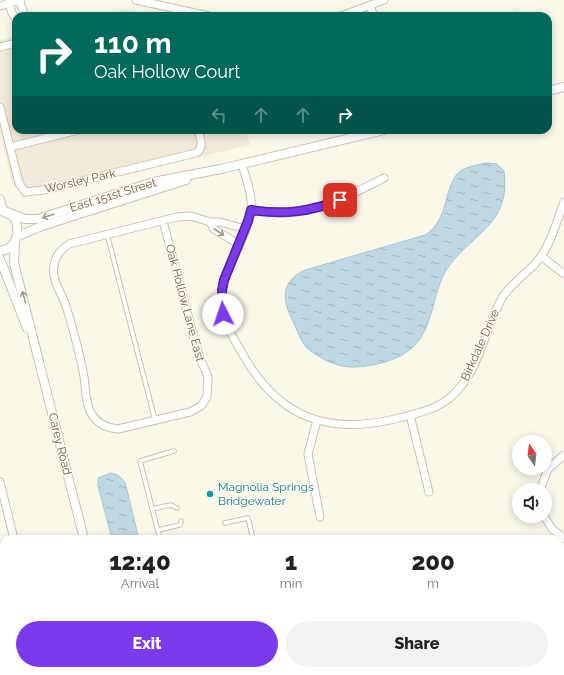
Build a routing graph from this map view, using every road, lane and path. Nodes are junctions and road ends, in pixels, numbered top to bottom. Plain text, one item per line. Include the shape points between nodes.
1 (20, 0) edge
2 (136, 0) edge
3 (384, 0) edge
4 (8, 2) edge
5 (0, 6) edge
6 (370, 6) junction
7 (13, 12) edge
8 (24, 12) edge
9 (191, 12) edge
10 (353, 12) edge
11 (372, 12) edge
12 (12, 44) edge
13 (0, 47) edge
14 (564, 87) edge
15 (552, 90) edge
16 (0, 107) edge
17 (52, 134) edge
18 (199, 134) edge
19 (367, 134) edge
20 (10, 147) junction
21 (242, 164) junction
22 (221, 169) junction
23 (384, 178) dead end
24 (0, 198) edge
25 (564, 202) edge
26 (251, 210) junction
27 (3, 211) edge
28 (163, 220) junction
29 (210, 222) junction
30 (245, 229) junction
31 (107, 234) junction
32 (16, 239) junction
33 (238, 244) junction
34 (0, 251) edge
35 (541, 256) junction
36 (0, 259) edge
37 (564, 274) edge
38 (35, 349) junction
39 (410, 415) junction
40 (155, 420) junction
41 (317, 420) junction
42 (174, 451) dead end
43 (564, 455) edge
44 (0, 482) edge
45 (543, 483) edge
46 (429, 492) dead end
47 (2, 499) edge
48 (177, 508) dead end
49 (152, 509) junction
50 (320, 517) dead end
51 (181, 520) dead end
52 (225, 523) dead end
53 (548, 523) edge
54 (158, 530) junction
55 (13, 535) edge
56 (83, 535) edge
57 (159, 535) edge
58 (252, 535) edge
59 (560, 535) edge

1 - 4 street
1 - 8 street
2 - 9 street
3 - 6 street
4 - 5 street
4 - 7 street
6 - 10 street
6 - 11 street
12 - 13 street
14 - 15 street
16 - 20 street, Worsley Park
17 - 20 street
18 - 20 street, Worsley Park via 201,148 196,153 32,192 25,192 21,188
19 - 21 street, East 151st Street
21 - 22 street, East 151st Street
21 - 26 street, Birkdale Drive via 251,199
22 -> 27 street, East 151st Street via 153,182 38,219 25,219
22 - 32 street, East 151st Street via 42,226
23 - 26 street via 331,204 296,213 276,214
24 - 27 street
25 - 35 street, Birkdale Drive via 553,234
26 - 30 street, Birkdale Drive
27 - 32 street, Carey Road via 17,222
28 - 29 street via 191,216
28 - 31 street
28 - 40 street, Oak Hollow Lane East via 209,387 207,397 201,406 190,412
29 - 30 street
29 -> 33 street via 214,229
30 - 33 street, Birkdale Drive
31 - 40 lane
31 - 40 street via 69,244 60,250 53,267 66,305 84,377 87,406 97,422 107,428 118,429
32 - 34 street, East 151st Street via 10,247
38 -> 32 street, Carey Road via 14,263
33 - 41 street, Birkdale Drive via 227,269 222,290 223,314 227,325 254,373 269,391 296,412
35 - 37 street
35 - 39 street, Birkdale Drive via 507,290 465,381 454,395 440,405
36 - 38 street, Carey Road
38 - 56 street, Carey Road
39 - 41 street, Birkdale Drive via 361,425 338,425
39 - 46 street
41 - 50 street via 308,454
42 - 49 lane via 140,461
43 - 45 street via 548,469
44 - 47 street
47 - 55 street
48 - 49 lane via 171,504
49 - 54 lane
51 - 54 lane via 180,525
52 - 58 lane via 248,518
53 - 59 street
54 - 57 lane

